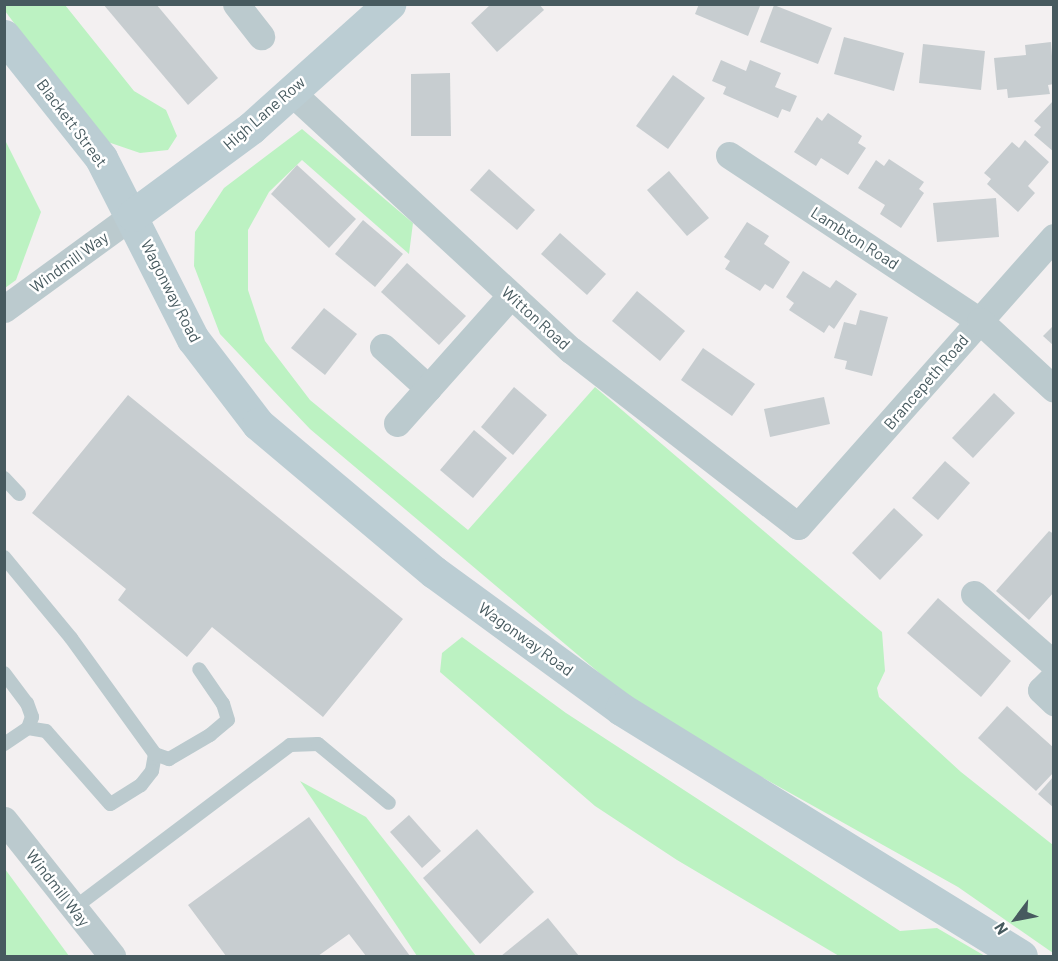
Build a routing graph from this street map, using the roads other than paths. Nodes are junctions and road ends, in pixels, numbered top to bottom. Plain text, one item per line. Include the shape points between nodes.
1 (236, 4) edge
2 (389, 4) edge
3 (4, 36) edge
4 (261, 36) dead end
5 (290, 91) junction
6 (729, 155) dead end
7 (133, 215) junction
8 (1053, 237) edge
9 (511, 295) junction
10 (4, 309) edge
11 (980, 321) junction
12 (383, 347) dead end
13 (428, 387) junction
14 (1053, 389) edge
15 (397, 423) dead end
16 (4, 478) edge
17 (19, 494) dead end
18 (798, 526) joint
19 (4, 557) edge
20 (974, 594) dead end
21 (1053, 664) edge
22 (199, 669) dead end
23 (4, 674) edge
24 (28, 728) junction
25 (4, 744) edge
26 (155, 754) junction
27 (389, 803) dead end
28 (4, 820) edge
29 (74, 908) junction
30 (112, 957) edge
31 (1021, 957) edge

1 - 4 street
2 - 5 main road, High Lane Row
3 - 7 main road, Blackett Street via 101,158
5 - 7 main road, High Lane Row via 251,128
5 - 9 street, Witton Road
6 - 11 street, Lambton Road
7 - 10 street, Windmill Way
7 - 31 main road, Wagonway Road via 193,339 258,424 425,565 621,709
8 - 11 street, Brancepeth Road
9 - 13 street
9 - 18 street, Witton Road via 571,350
11 - 14 street, Lambton Road
11 - 18 street, Brancepeth Road
12 - 13 street
13 - 15 street
16 - 17 lane
19 - 26 lane via 71,638
20 - 21 street
22 - 26 lane via 223,704 228,720 169,759
23 - 24 lane via 27,703 32,717
24 - 25 lane
24 - 26 lane via 46,731 58,741 110,804 141,785 152,771
27 - 29 lane via 318,744 290,745
28 - 29 street, Windmill Way
29 - 30 street, Windmill Way

